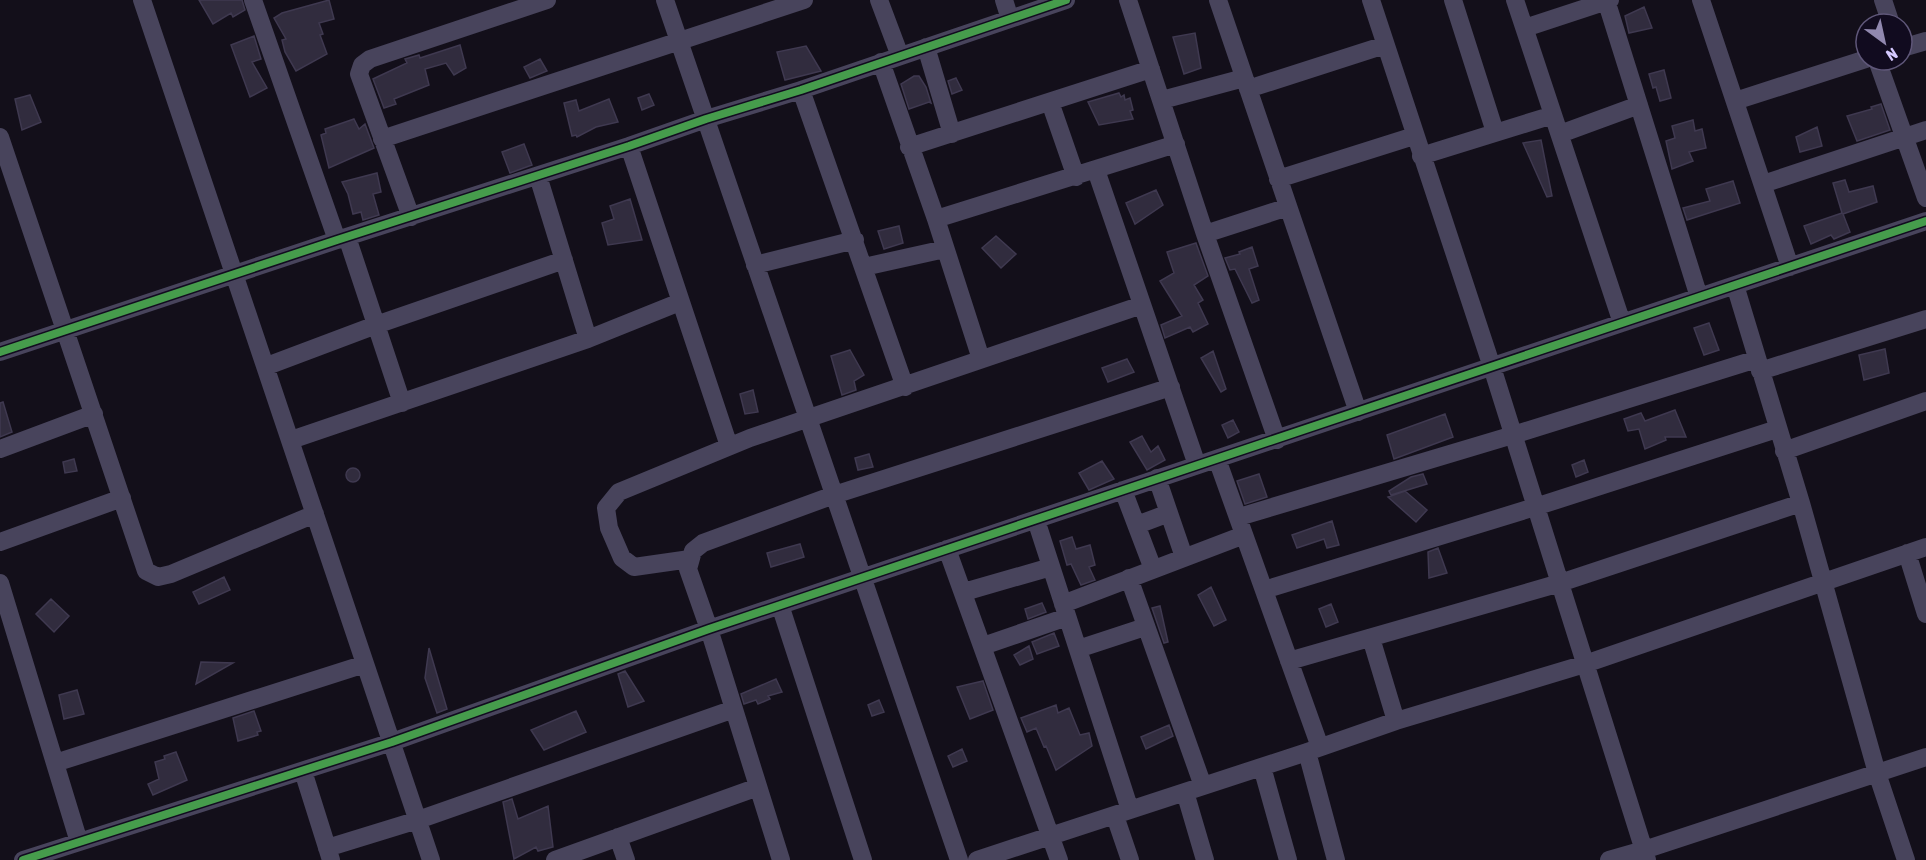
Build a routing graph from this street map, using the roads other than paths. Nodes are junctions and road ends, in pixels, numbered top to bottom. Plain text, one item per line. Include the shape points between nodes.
1 (142, 0) edge
2 (253, 0) edge
3 (546, 0) edge
4 (665, 0) edge
5 (804, 0) edge
6 (879, 0) edge
7 (1004, 0) edge
8 (1066, 0) edge
9 (1128, 0) edge
10 (1218, 0) edge
11 (1371, 0) edge
12 (1453, 0) edge
13 (1515, 0) edge
14 (1607, 0) edge
15 (1701, 0) edge
16 (772, 5) edge
17 (494, 8) edge
18 (1010, 18) junction
19 (1525, 28) junction
20 (679, 41) junction
21 (1385, 45) junction
22 (926, 47) junction
23 (900, 56) junction
24 (881, 62) junction
25 (1854, 63) edge
26 (1151, 69) junction
27 (1881, 72) edge
28 (1246, 83) junction
29 (801, 90) junction
30 (1162, 100) junction
31 (1735, 101) junction
32 (1050, 102) junction
33 (1639, 105) junction
34 (1554, 115) junction
35 (706, 119) junction
36 (1926, 130) edge
37 (1495, 132) junction
38 (952, 134) junction
39 (1560, 134) junction
40 (1414, 136) junction
41 (0, 137) edge
42 (1905, 137) junction
43 (382, 139) junction
44 (1176, 144) junction
45 (629, 146) junction
46 (909, 147) junction
47 (1421, 156) junction
48 (1096, 170) junction
49 (538, 176) junction
50 (1076, 177) junction
51 (1278, 178) junction
52 (1763, 184) junction
53 (1926, 198) edge
54 (1288, 207) junction
55 (411, 218) junction
56 (936, 219) junction
57 (1926, 222) edge
58 (1205, 234) junction
59 (342, 239) junction
60 (855, 240) junction
61 (945, 249) junction
62 (564, 260) junction
63 (755, 265) junction
64 (864, 267) junction
65 (1790, 267) junction
66 (234, 275) junction
67 (1735, 285) junction
68 (1699, 297) junction
69 (680, 302) junction
70 (1142, 305) junction
71 (1926, 319) edge
72 (1622, 323) junction
73 (376, 325) junction
74 (66, 330) junction
75 (588, 339) junction
76 (0, 352) edge
77 (981, 359) junction
78 (1759, 365) junction
79 (267, 366) junction
80 (1492, 367) junction
81 (905, 387) junction
82 (1171, 387) junction
83 (1926, 401) edge
84 (402, 403) junction
85 (1358, 412) junction
86 (94, 414) junction
87 (808, 418) junction
88 (1777, 429) junction
89 (1513, 435) junction
90 (291, 440) junction
91 (1277, 440) junction
92 (729, 446) junction
93 (0, 449) edge
94 (1784, 450) junction
95 (1217, 459) junction
96 (1197, 465) junction
97 (1156, 478) junction
98 (1123, 490) junction
99 (834, 495) junction
100 (122, 498) junction
101 (1801, 503) junction
102 (1535, 507) junction
103 (1169, 513) junction
104 (315, 514) junction
105 (1239, 517) junction
106 (1036, 520) junction
107 (1137, 525) junction
108 (1244, 534) junction
109 (0, 542) edge
110 (1926, 547) edge
111 (947, 549) junction
112 (1907, 553) junction
113 (1184, 557) junction
114 (690, 559) junction
115 (1051, 567) junction
116 (1153, 569) junction
117 (862, 578) junction
118 (1129, 578) junction
119 (1821, 581) junction
120 (0, 583) edge
121 (1560, 583) junction
122 (1264, 590) junction
123 (964, 592) junction
124 (780, 605) junction
125 (1065, 611) junction
126 (1926, 614) edge
127 (1145, 627) junction
128 (709, 629) junction
129 (1371, 638) junction
130 (983, 646) junction
131 (1078, 649) junction
132 (1289, 661) junction
133 (365, 664) junction
134 (1585, 664) junction
135 (734, 709) junction
136 (1396, 721) junction
137 (392, 742) junction
138 (1313, 750) junction
139 (1926, 757) edge
140 (55, 763) junction
141 (1262, 767) junction
142 (303, 771) junction
143 (1877, 773) junction
144 (1203, 786) junction
145 (758, 788) junction
146 (1185, 792) junction
147 (1123, 813) junction
148 (418, 820) junction
149 (1051, 836) junction
150 (618, 837) junction
151 (79, 842) junction
152 (329, 854) edge
153 (1645, 855) edge
154 (23, 860) edge
155 (431, 860) edge
156 (555, 860) edge
157 (626, 860) edge
158 (781, 860) edge
159 (863, 860) edge
160 (958, 860) edge
161 (977, 860) edge
162 (1059, 860) edge
163 (1130, 860) edge
164 (1205, 860) edge
165 (1288, 860) edge
166 (1336, 860) edge
167 (1609, 860) edge
168 (1906, 860) edge

1 - 66 street
2 - 59 street
3 - 17 street
4 - 20 street
5 - 16 street
6 - 23 street
7 - 18 street
8 - 18 street
9 - 26 street
10 - 28 street
11 - 21 street
12 - 37 street
13 - 19 street
14 - 19 street
14 - 33 street
15 - 31 street
16 - 20 street
17 - 43 street via 362,65 359,74
18 - 22 street
19 - 34 street
20 - 35 street
20 - 43 street
21 - 28 street
21 - 40 street
22 - 23 street
22 - 38 street
23 - 24 street
24 - 29 street
24 - 46 street
25 - 31 street
26 - 30 street
26 - 32 street
27 - 42 street
28 - 30 street
28 - 51 street
29 - 35 street
29 - 60 street
30 - 44 street
31 - 52 street
32 - 38 street
32 - 50 street
33 - 39 street
33 - 68 street
34 - 37 street
34 - 39 street
35 - 45 street
35 - 63 street
36 - 42 street
37 - 47 street
38 - 46 street
39 - 72 street
40 - 47 street
40 - 51 street
41 - 74 street
42 - 52 street
42 - 53 street
43 - 55 street
44 - 48 street
44 - 58 street
45 - 49 street
45 - 69 street
46 - 56 street
47 - 80 street
48 - 50 street
48 - 70 street
49 - 55 street
49 - 62 street
50 - 56 street
51 - 54 street
52 - 65 street
54 - 58 street
54 - 85 street
55 - 59 street
56 - 61 street
57 - 65 street
58 - 91 street
59 - 66 street
59 - 73 street
60 - 63 street
60 - 64 street
61 - 64 street
61 - 77 street
62 - 73 street
62 - 75 street
63 - 87 street
64 - 81 street
65 - 67 street
66 - 74 street
66 - 79 street
67 - 68 street
67 - 78 street
68 - 72 street
69 - 75 street
69 - 92 street
70 - 77 street
70 - 82 street
71 - 78 street
72 - 80 street
73 - 79 street
73 - 84 street
74 - 76 street
74 - 86 street
75 - 84 street
77 - 81 street
78 - 88 street
78 - 89 street
79 - 90 street
80 - 85 street
80 - 89 street
81 - 87 street
82 - 96 street
82 - 99 street
83 - 94 street
84 - 90 street
85 - 91 street
86 - 93 street
86 - 100 street
87 - 92 street
87 - 99 street
88 - 94 street
88 - 102 street
89 - 102 street
89 - 105 street
90 - 104 street
91 - 95 street
92 - 114 street via 619,492 606,508 609,528 622,558 634,567
94 - 101 street
95 - 96 street
95 - 105 street
96 - 97 street
97 - 98 street
97 - 103 street
98 - 106 street
98 - 107 street
99 - 114 street via 704,543
99 - 117 street
100 - 104 street via 146,571 158,577
100 - 109 street
101 - 119 street
101 - 121 street
102 - 121 street
102 - 122 street
103 - 107 street
103 - 113 street
104 - 133 street
105 - 108 street
106 - 111 street
106 - 115 street
107 - 116 street
108 - 113 street
108 - 122 street
110 - 112 street
111 - 117 street
111 - 123 street
112 - 119 street
112 - 126 street
113 - 116 street
114 - 128 street via 688,569
115 - 123 street
115 - 125 street
116 - 118 street
117 - 124 street
117 - 160 street
118 - 125 street
118 - 127 street
119 - 134 street
119 - 143 street
120 - 140 street
121 - 129 street
121 - 134 street
122 - 132 street
123 - 130 street
124 - 128 street
124 - 159 street
125 - 130 street
125 - 131 street
127 - 131 street
127 - 144 street
128 - 135 street
128 - 137 street
129 - 132 street
129 - 136 street
130 - 149 street
131 - 147 street
132 - 138 street
133 - 137 street
133 - 140 street
134 - 136 street
134 - 153 street
135 - 145 street
135 - 148 street
136 - 138 street
137 - 142 street
137 - 148 street
138 - 141 street
138 - 166 street
139 - 143 street
140 - 151 street
141 - 144 street
141 - 165 street
142 - 151 street
142 - 152 street
143 - 153 street
143 - 168 street
144 - 146 street
145 - 150 street
145 - 158 street
146 - 147 street
146 - 164 street
147 - 149 street
147 - 163 street
148 - 152 street
148 - 155 street
149 - 161 street
149 - 162 street
150 - 156 street
150 - 157 street
151 - 154 street
153 - 167 street

